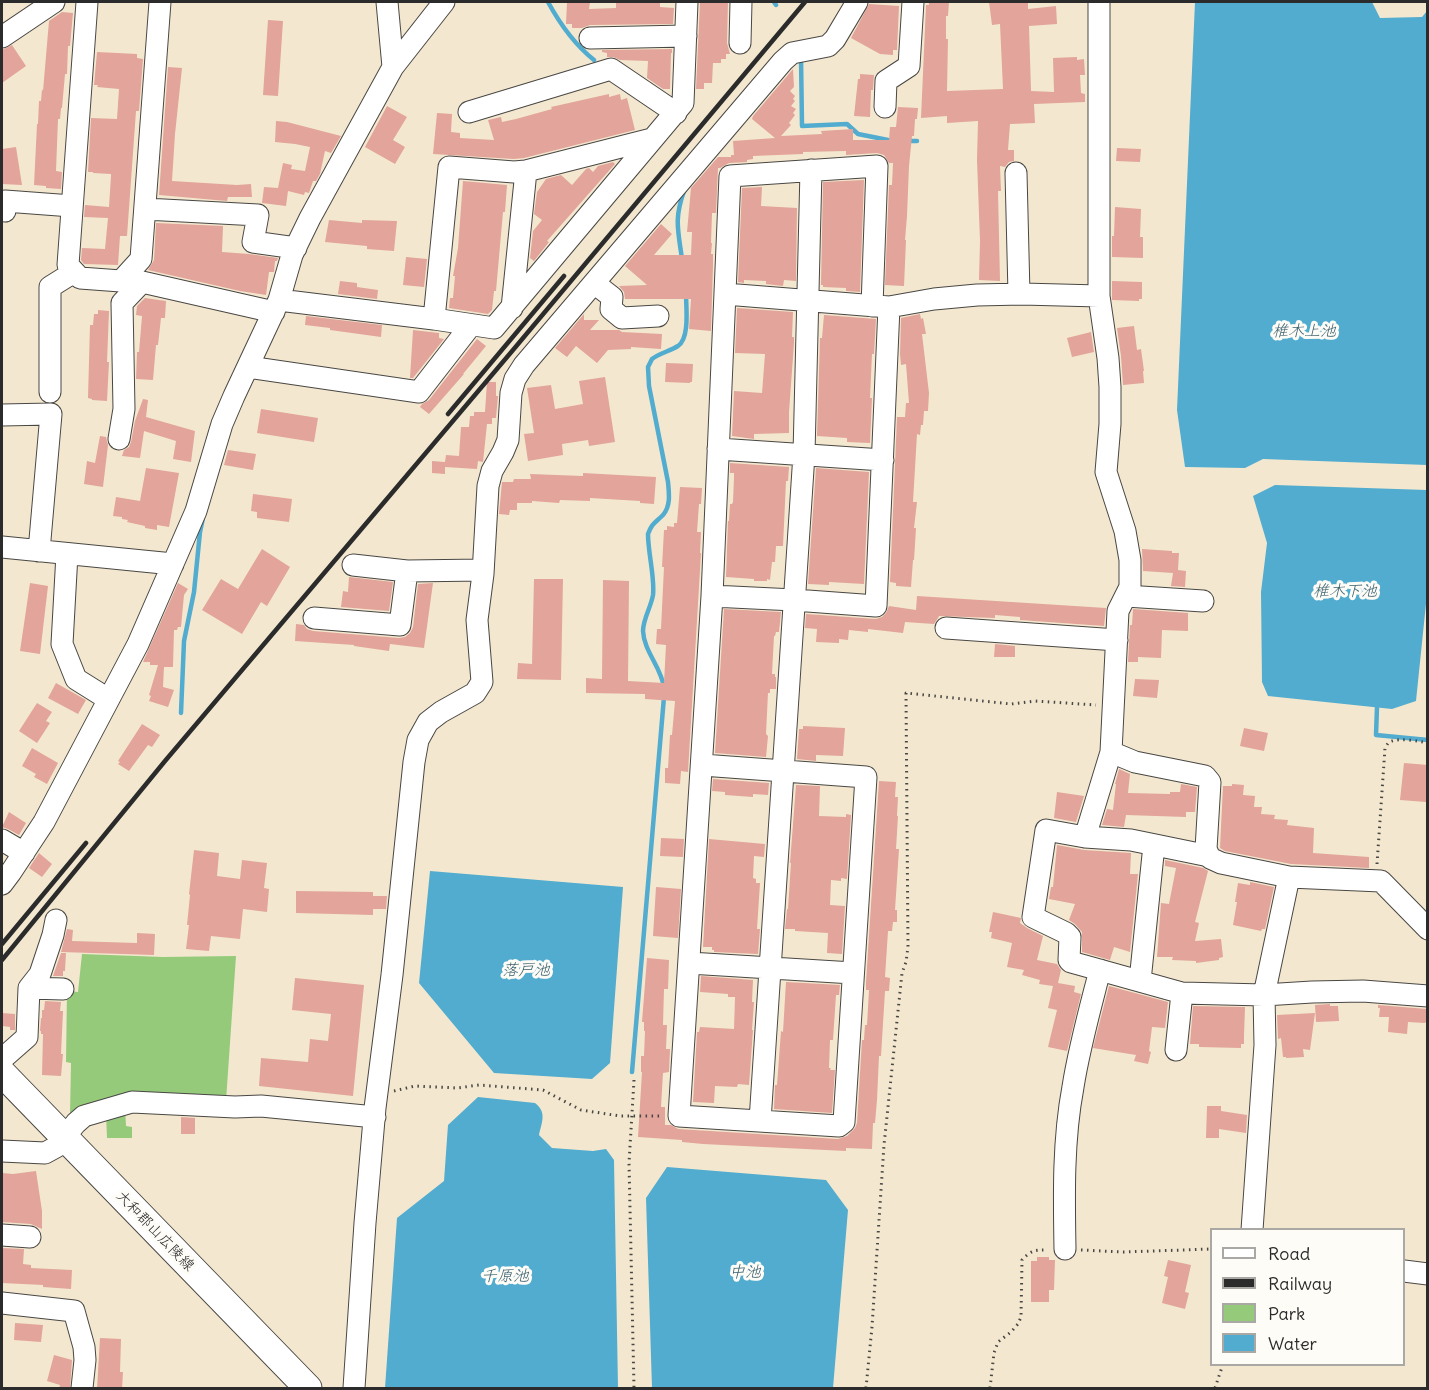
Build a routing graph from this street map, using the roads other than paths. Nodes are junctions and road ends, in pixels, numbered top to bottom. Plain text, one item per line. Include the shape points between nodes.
1 (54, 2) edge
2 (87, 2) edge
3 (160, 2) edge
4 (387, 2) edge
5 (444, 2) edge
6 (687, 2) edge
7 (741, 2) edge
8 (857, 2) edge
9 (913, 2) edge
10 (1099, 2) edge
11 (686, 36) junction
12 (2, 37) edge
13 (590, 38) dead end
14 (740, 43) dead end
15 (393, 67) junction
16 (885, 107) dead end
17 (469, 112) dead end
18 (676, 113) junction
19 (652, 139) junction
20 (812, 170) junction
21 (526, 171) junction
22 (1016, 173) dead end
23 (72, 206) junction
24 (145, 209) junction
25 (5, 210) dead end
26 (296, 248) junction
27 (74, 272) junction
28 (131, 282) junction
29 (594, 283) junction
30 (725, 294) junction
31 (1019, 294) junction
32 (1099, 296) junction
33 (809, 299) junction
34 (280, 303) junction
35 (881, 306) junction
36 (512, 308) junction
37 (658, 316) dead end
38 (434, 319) junction
39 (471, 325) junction
40 (252, 368) junction
41 (51, 392) dead end
42 (2, 415) edge
43 (119, 439) dead end
44 (718, 449) junction
45 (804, 454) junction
46 (882, 460) junction
47 (2, 548) edge
48 (39, 551) junction
49 (67, 554) junction
50 (173, 564) junction
51 (353, 565) dead end
52 (483, 570) junction
53 (407, 571) junction
54 (712, 596) junction
55 (1125, 596) junction
56 (794, 600) junction
57 (1203, 601) dead end
58 (314, 618) dead end
59 (946, 628) dead end
60 (1117, 640) junction
61 (108, 699) junction
62 (1111, 752) junction
63 (702, 765) junction
64 (782, 771) junction
65 (1085, 837) junction
66 (2, 840) edge
67 (1154, 845) junction
68 (24, 853) junction
69 (1209, 856) junction
70 (1289, 877) junction
71 (2, 884) edge
72 (56, 920) dead end
73 (1428, 929) edge
74 (689, 963) junction
75 (770, 968) junction
76 (1100, 970) junction
77 (853, 973) junction
78 (1140, 981) junction
79 (29, 988) junction
80 (63, 989) dead end
81 (1182, 993) junction
82 (1264, 995) junction
83 (1428, 996) edge
84 (1176, 1050) dead end
85 (2, 1059) edge
86 (2, 1073) edge
87 (375, 1117) junction
88 (760, 1121) junction
89 (64, 1137) junction
90 (2, 1151) edge
91 (1252, 1228) edge
92 (2, 1235) edge
93 (30, 1237) dead end
94 (1065, 1249) road end
95 (1405, 1270) edge
96 (1428, 1274) edge
97 (2, 1303) edge
98 (82, 1389) edge
99 (308, 1389) edge
100 (354, 1389) edge

1 - 12 street
2 - 23 street
3 - 24 street
4 - 15 street
5 - 15 street
6 - 11 street
7 - 14 street
8 - 29 street via 828,46 792,53 783,61
9 - 16 street via 909,66 886,81
10 - 32 street
11 - 13 street
11 - 18 street via 683,103
15 - 26 street
17 - 18 street via 611,69
18 - 19 street
19 - 21 street
19 - 36 street
20 - 30 street via 730,176
20 - 33 street
20 - 35 street via 877,166
21 - 36 street
21 - 38 street via 449,166
22 - 31 street
23 - 25 street via 5,201
23 - 27 street via 68,265
24 - 26 street via 258,215 253,242
24 - 28 street via 141,259
26 - 34 street
27 - 28 street via 80,278
27 - 41 street via 50,287
28 - 34 street
28 - 43 street via 122,303 124,410
29 - 37 street via 612,297 611,309 622,318
29 - 52 street via 515,379 508,440 488,486
30 - 33 street
30 - 44 street
31 - 32 street
31 - 35 street
32 - 55 street via 1110,387 1106,472 1130,560 1130,587
33 - 35 street
33 - 45 street
34 - 38 street
34 - 40 street
35 - 46 street
36 - 39 street via 494,328
38 - 39 street
39 - 40 street via 419,392
40 - 50 street via 222,424 196,511
42 - 48 street via 51,414
44 - 45 street
44 - 54 street
45 - 46 street
45 - 56 street
46 - 56 street via 876,606
47 - 48 street
48 - 49 street
49 - 50 street
49 - 61 street via 62,644 76,679
50 - 61 street via 138,644
51 - 53 street
52 - 53 street
52 - 87 street via 477,620 482,682 475,693 428,722 418,740
53 - 58 street via 400,625
54 - 56 street
54 - 63 street
55 - 57 street
55 - 60 street via 1118,611
56 - 64 street
59 - 60 street
60 - 62 street
61 - 68 street
62 - 65 street
62 - 69 street via 1135,762 1205,776 1210,782 1206,849
63 - 64 street
63 - 74 street
64 - 75 street
64 - 77 street via 866,777
65 - 67 street
65 - 76 street via 1046,830 1033,917 1070,937 1071,962
66 - 68 street
67 - 69 street
67 - 78 street
68 - 71 street
69 - 70 street via 1221,863
70 - 73 street via 1381,881
70 - 82 street
72 - 79 street via 40,974
74 - 75 street
74 - 88 street via 679,1116
75 - 77 street
75 - 88 street
76 - 78 street
76 - 94 street via 1072,1090 1064,1188
77 - 88 street via 844,1122 839,1126
78 - 81 street
79 - 80 street
79 - 85 street via 27,1037
81 - 82 street
81 - 84 street
82 - 83 street via 1363,991
82 - 91 street via 1265,1045
86 - 89 main road, 大和郡山広陵線
87 - 89 street via 261,1106 132,1102 84,1116
87 - 100 street
89 - 90 street via 45,1153
89 - 99 main road, 大和郡山広陵線
92 - 93 street
95 - 96 street
97 - 98 street via 74,1311 84,1354

